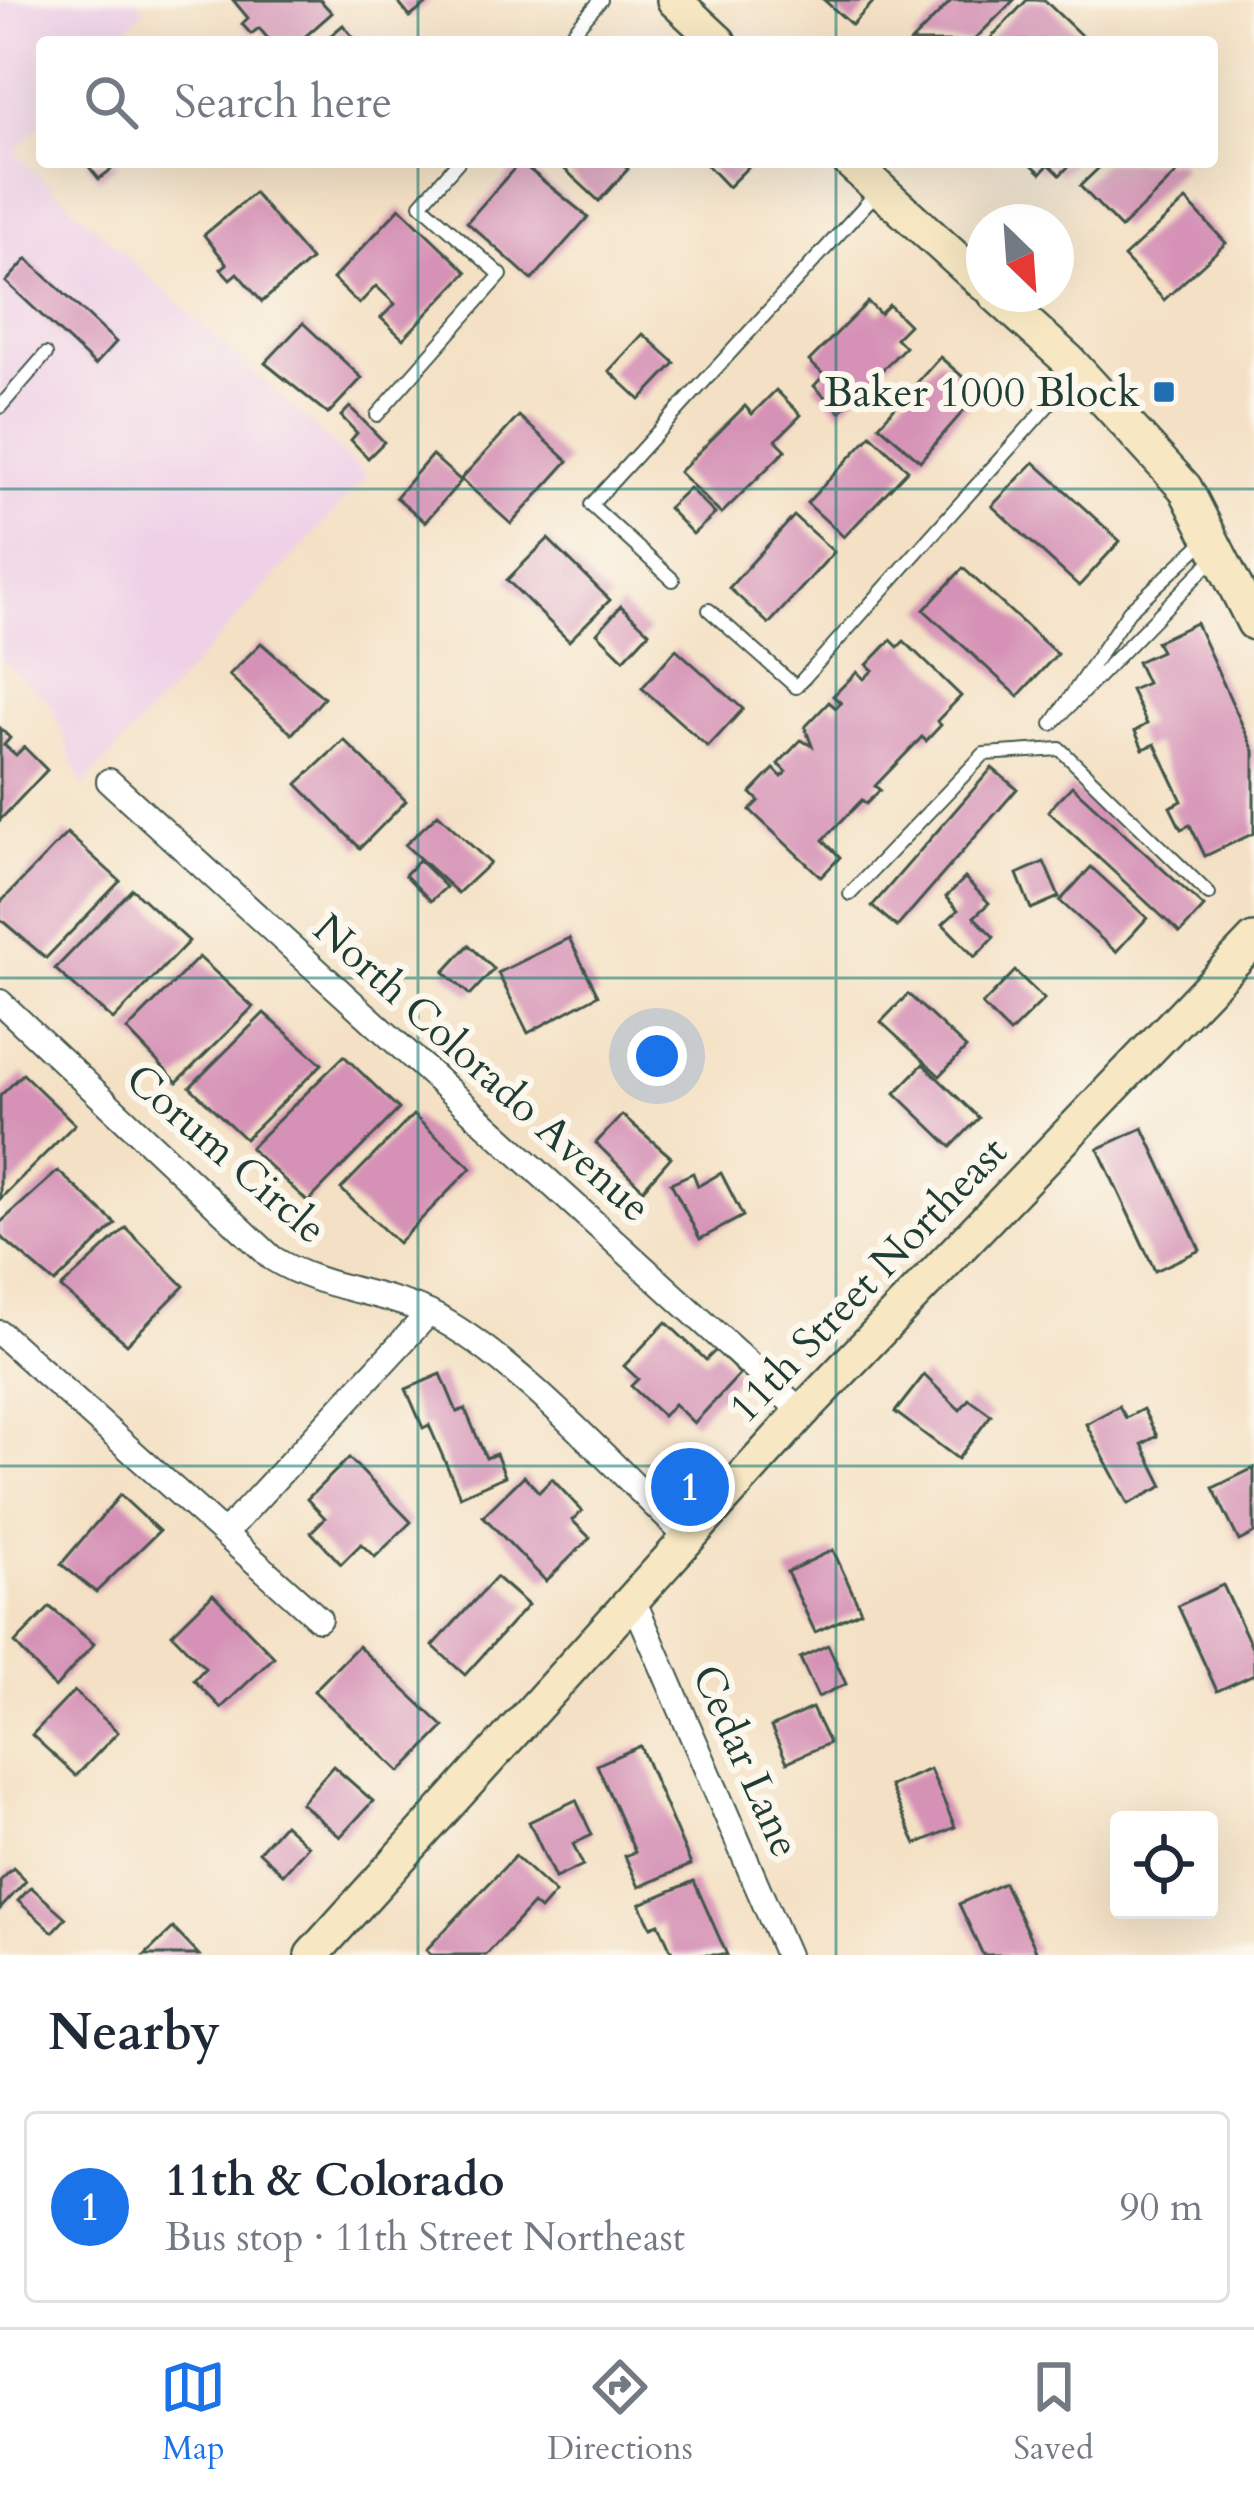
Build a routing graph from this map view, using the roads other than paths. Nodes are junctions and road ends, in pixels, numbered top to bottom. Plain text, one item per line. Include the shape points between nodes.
1 (601, 0) edge
2 (674, 0) edge
3 (569, 36) edge
4 (713, 36) edge
5 (453, 168) edge
6 (857, 168) edge
7 (880, 189) junction
8 (966, 268) edge
9 (1014, 312) edge
10 (46, 354) dead end
11 (1078, 372) junction
12 (0, 406) edge
13 (377, 415) dead end
14 (1216, 544) junction
15 (673, 580) dead end
16 (709, 610) dead end
17 (1254, 623) edge
18 (1052, 724) junction
19 (1042, 750) junction
20 (109, 781) dead end
21 (850, 894) dead end
22 (1209, 894) dead end
23 (1254, 940) edge
24 (0, 1002) edge
25 (429, 1313) junction
26 (0, 1333) edge
27 (802, 1412) junction
28 (224, 1534) junction
29 (688, 1538) junction
30 (633, 1599) junction
31 (319, 1619) dead end
32 (325, 1951) edge
33 (788, 1955) edge

1 - 3 lane
2 - 4 street
5 - 13 lane via 421,204 501,275
6 - 7 street
7 - 8 street
7 - 15 lane via 591,505
9 - 11 street
10 - 12 lane
11 - 14 street via 1185,488
11 - 16 lane via 796,687
14 - 17 street
14 - 18 lane
14 - 18 lane via 1129,611
18 - 19 lane
19 - 21 lane via 984,754
19 - 22 lane via 1060,749
20 - 27 street, North Colorado Avenue
23 - 27 street, 11th Street Northeast
24 - 25 street, Corum Circle via 272,1258 301,1276
25 - 28 street
25 - 29 street, Corum Circle via 532,1389
26 - 28 street
27 - 29 street, 11th Street Northeast
28 - 31 street
29 - 30 street, 11th Street Northeast
30 - 32 street, 11th Street Northeast
30 - 33 street, Cedar Lane

